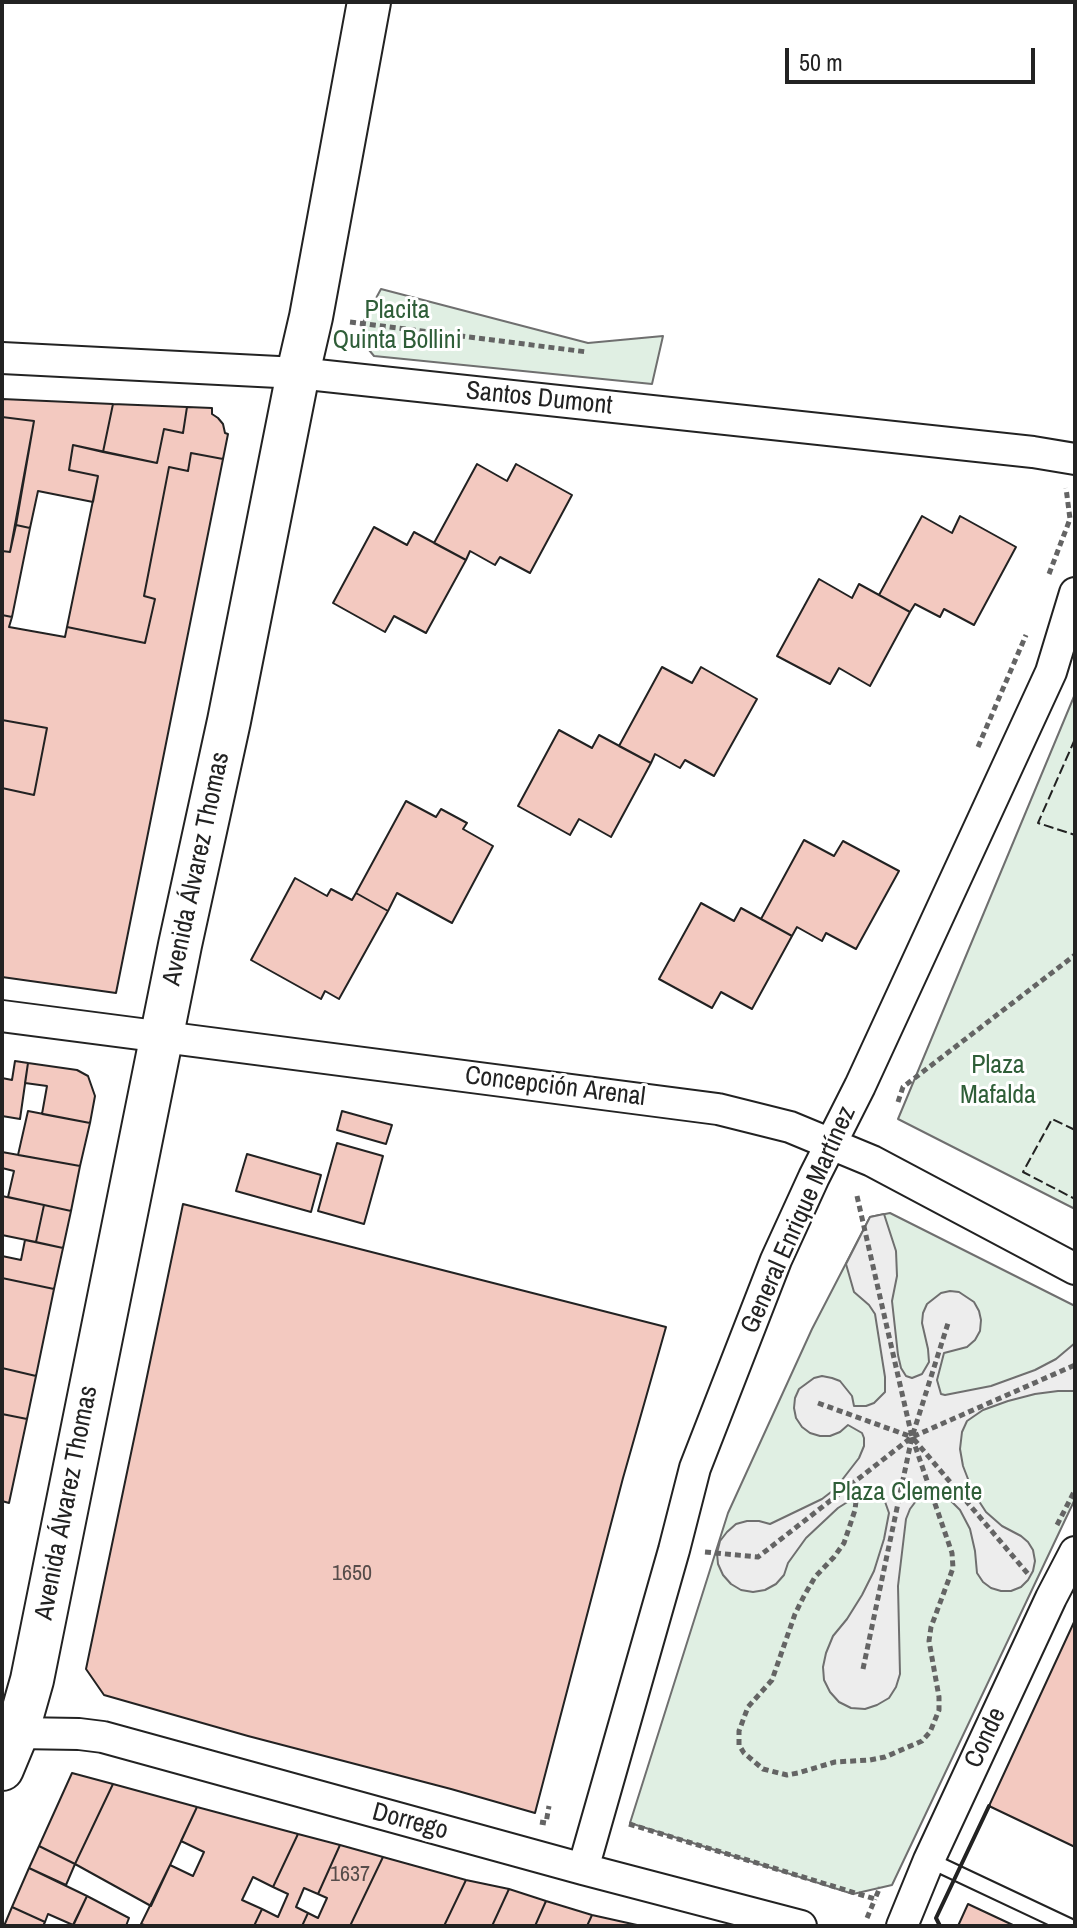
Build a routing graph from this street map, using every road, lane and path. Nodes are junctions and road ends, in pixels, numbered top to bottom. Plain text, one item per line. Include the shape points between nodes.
1 (369, 2) edge
2 (350, 322) dead end
3 (587, 352) dead end
4 (2, 358) edge
5 (298, 373) junction
6 (1070, 471) edge
7 (1048, 577) dead end
8 (1075, 593) edge
9 (1026, 635) dead end
10 (977, 748) dead end
11 (1075, 955) edge
12 (2, 1016) edge
13 (162, 1037) junction
14 (898, 1102) dead end
15 (831, 1145) junction
16 (857, 1196) dead end
17 (1075, 1269) edge
18 (949, 1320) dead end
19 (1075, 1365) edge
20 (818, 1403) dead end
21 (912, 1437) junction
22 (852, 1484) junction
23 (674, 1550) junction
24 (1075, 1552) edge
25 (1051, 1598) junction
26 (863, 1669) dead end
27 (7, 1746) edge
28 (618, 1821) dead end
29 (929, 1860) junction
30 (583, 1869) junction
31 (881, 1885) dead end
32 (875, 1899) junction
33 (867, 1918) dead end
34 (801, 1926) edge
35 (902, 1926) edge
36 (1069, 1926) edge

1 - 5 main road, Avenida Álvarez Thomas
2 - 3 path
4 - 5 street, Santos Dumont
5 - 6 street, Santos Dumont via 1033,452
5 - 13 main road, Avenida Álvarez Thomas
6 - 7 path via 1070,519
8 - 15 street, General Enrique Martínez via 1051,672
9 - 10 path
11 - 14 path via 903,1087
12 - 13 street, Concepción Arenal
13 - 15 street, Concepción Arenal via 718,1109 790,1127
13 - 27 main road, Avenida Álvarez Thomas via 32,1680
15 - 17 street, Concepción Arenal via 872,1161
15 - 23 street, General Enrique Martínez via 776,1260 695,1468
16 - 21 path
18 - 21 path
19 - 21 path
20 - 21 path
21 - 22 path
21 - 22 path via 952,1553 953,1568 929,1641 939,1697 935,1724 922,1741 885,1757 835,1762 787,1775 763,1769 744,1753 739,1731 748,1707 772,1680 804,1596 844,1543 855,1510
21 - 25 path
21 - 26 path
22 - 23 path via 758,1557
23 - 30 street, General Enrique Martínez
24 - 25 street, Conde
25 - 29 street, Conde
27 - 30 street, Dorrego via 79,1734 103,1737
28 - 32 path
29 - 35 street, Conde
29 - 36 lane
30 - 34 street, Dorrego
31 - 32 path
32 - 33 path

